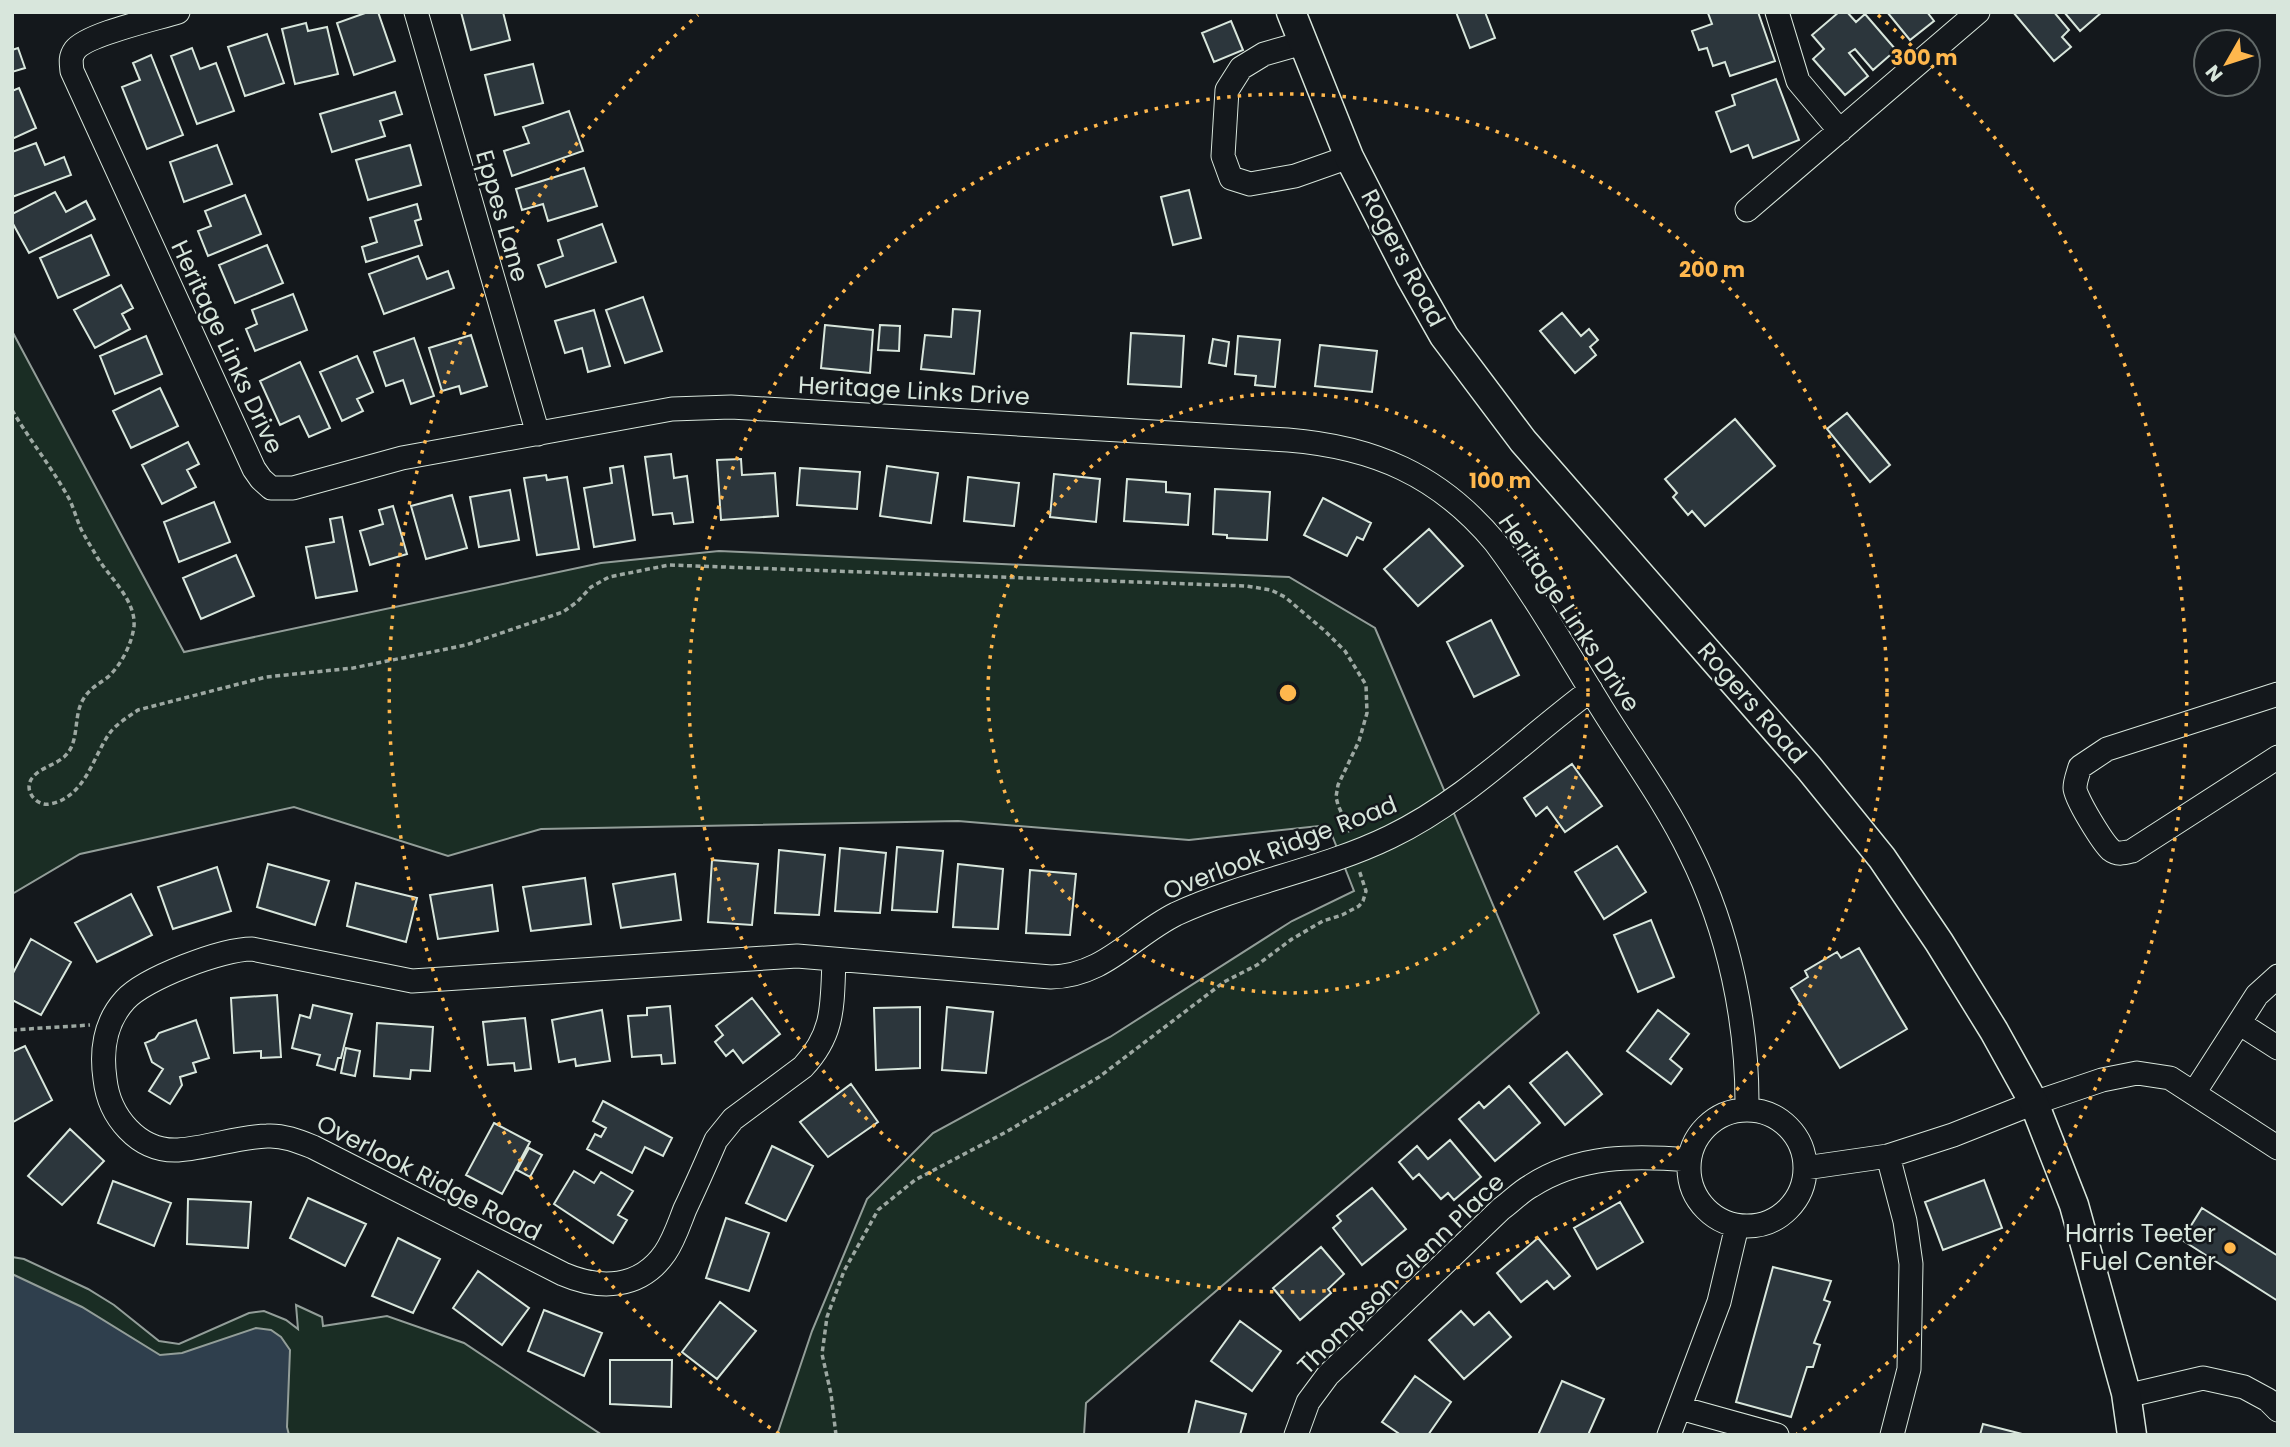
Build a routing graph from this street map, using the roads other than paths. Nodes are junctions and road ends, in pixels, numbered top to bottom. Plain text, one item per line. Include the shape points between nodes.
1 (178, 12) edge
2 (416, 12) edge
3 (1291, 12) edge
4 (1777, 12) edge
5 (1978, 12) edge
6 (1303, 43) junction
7 (1840, 131) junction
8 (1349, 157) junction
9 (1748, 210) dead end
10 (538, 433) junction
11 (1591, 690) junction
12 (2276, 699) edge
13 (2278, 757) edge
14 (834, 960) junction
15 (2278, 976) edge
16 (2239, 1023) junction
17 (2278, 1048) edge
18 (2194, 1093) junction
19 (2034, 1103) junction
20 (1747, 1110) junction
21 (2278, 1148) edge
22 (1888, 1156) junction
23 (1689, 1160) junction
24 (1805, 1168) junction
25 (1737, 1226) junction
26 (2126, 1396) junction
27 (2275, 1399) edge
28 (1680, 1408) junction
29 (1296, 1435) edge
30 (1669, 1435) edge
31 (1777, 1435) edge
32 (1892, 1435) edge
33 (2132, 1435) edge

1 - 10 street, Heritage Links Drive via 89,39 70,60 261,479 271,488 293,488 402,458
2 - 10 street, Eppes Lane
3 - 6 main road, Rogers Road
4 - 7 street via 1798,81
5 - 7 street
6 - 8 main road, Rogers Road
6 - 8 street via 1264,54 1241,68 1227,90 1223,156 1231,178 1251,184 1295,176
7 - 9 street
8 - 19 main road, Rogers Road via 1444,336 1523,441 1882,858 1939,942
10 - 11 street, Heritage Links Drive via 671,409 731,407 1288,440 1348,449 1375,456 1434,486 1479,523
11 - 14 street, Overlook Ridge Road via 1460,794 1409,827 1185,911 1098,966 1072,976
11 - 20 street, Heritage Links Drive via 1690,852 1713,909 1732,969 1747,1069
12 - 13 street via 2106,749 2080,767 2075,789 2106,844 2121,854
14 - 14 street, Overlook Ridge Road via 773,956 412,981 240,949 153,981 130,996 113,1018 105,1041 106,1086 119,1119 149,1144 176,1150 267,1136 295,1140 563,1275 597,1285 619,1283 642,1275 664,1254 724,1128 813,1057 830,1024
15 - 16 street via 2257,995
16 - 17 street
16 - 18 street
18 - 19 street via 2170,1078 2137,1073
18 - 21 street
19 - 22 street
19 - 26 main road, Rogers Road via 2074,1205
20 - 23 street via 1733,1111 1709,1124 1699,1134
20 - 24 street via 1781,1121 1794,1134
22 - 24 street
22 - 32 street via 1911,1264 1909,1369
23 - 25 street via 1689,1178 1705,1209
23 - 29 street, Thompson Glenn Place via 1597,1160 1563,1169 1531,1186 1501,1209 1328,1375 1308,1402
24 - 25 street via 1796,1201 1784,1213 1753,1227
25 - 28 street via 1719,1302
26 - 27 street via 2203,1378
26 - 33 main road, Rogers Road
28 - 30 street
28 - 31 street

